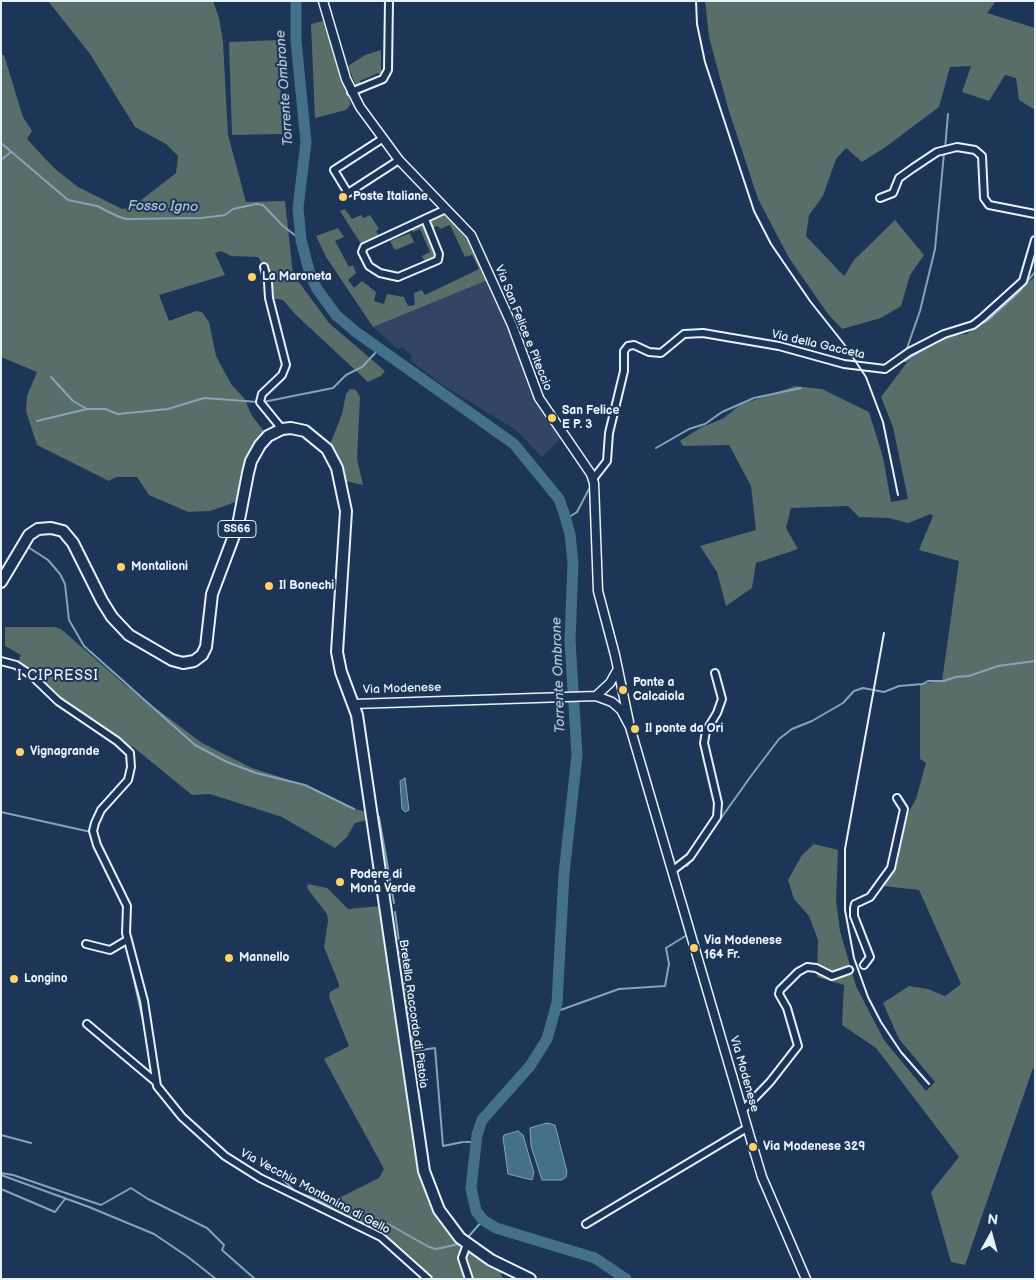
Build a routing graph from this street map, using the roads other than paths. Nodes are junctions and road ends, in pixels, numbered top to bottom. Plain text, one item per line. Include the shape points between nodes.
1 (323, 1) edge
2 (390, 1) edge
3 (351, 92) junction
4 (382, 139) junction
5 (399, 160) junction
6 (880, 198) dead end
7 (446, 209) junction
8 (1035, 214) edge
9 (425, 219) junction
10 (1035, 240) edge
11 (264, 267) dead end
12 (282, 429) junction
13 (593, 479) junction
14 (1, 582) edge
15 (1, 661) edge
16 (618, 668) junction
17 (715, 673) dead end
18 (591, 696) junction
19 (354, 704) junction
20 (629, 724) junction
21 (897, 798) dead end
22 (672, 871) junction
23 (127, 940) junction
24 (86, 944) dead end
25 (864, 965) dead end
26 (849, 970) tunnel mouth
27 (87, 1024) dead end
28 (156, 1082) junction
29 (742, 1111) junction
30 (747, 1128) junction
31 (586, 1224) dead end
32 (467, 1244) junction
33 (428, 1279) edge
34 (469, 1279) edge
35 (530, 1279) edge
36 (806, 1279) edge

1 - 3 street, Via San Felice e Piteccio
2 - 3 street via 388,70 383,79
3 - 4 street, Via San Felice e Piteccio
4 - 5 street, Via San Felice e Piteccio
4 - 5 street via 334,170 348,193
5 - 7 street, Via San Felice e Piteccio
6 - 8 street via 893,193 899,178 937,152 957,147 975,150 982,156 984,198 989,205
7 - 9 street
7 - 13 street, Via San Felice e Piteccio via 466,228 476,244 512,325 539,398
9 - 9 street via 364,247 362,252 369,266 380,274 398,277 438,260 440,254
10 - 13 street, Via della Gacceta via 1023,281 982,318 973,325 944,334 909,352 884,369 844,364 779,346 703,333 684,334 661,353 628,346 624,351 624,371 609,433 607,461
11 - 12 street via 286,365 282,375 262,394 260,402
12 - 14 main road, SS66 via 268,436 251,461 238,525 212,594 206,647 194,661 172,660 129,635 112,617 63,530 38,529 29,535
12 - 19 main road, Via Modenese via 305,431 316,439 332,458 340,478 346,521 337,652
13 - 16 street via 598,591
15 - 23 street, Via Vecchia Montanina di Gello via 31,674 58,701 122,744 130,753 128,780 101,810 93,831 126,903
16 - 18 street via 610,683
16 - 20 street
17 - 22 street via 722,699 718,713 706,731 704,743 718,803 717,817 690,857
18 - 19 street, Via Modenese
18 - 20 street via 616,704
19 - 32 main road, Bretella Raccordo di Pistoia via 424,1170 432,1196 445,1220
20 - 22 street, Via Modenese
21 - 25 street via 904,809 890,868 870,897 854,908 870,957
22 - 29 street, Via Modenese
23 - 24 street via 108,951
23 - 28 street, Via Vecchia Montanina di Gello via 144,1001
26 - 29 street via 832,976 807,967 780,990 778,994 788,1008 798,1046
27 - 28 street
28 - 33 street, Via Vecchia Montanina di Gello via 182,1117 225,1156 260,1178 381,1237
29 - 30 street, Via Modenese
30 - 31 street
30 - 36 street, Via Modenese via 762,1177
32 - 34 street via 462,1258
32 - 35 main road, Bretella Raccordo di Pistoia

